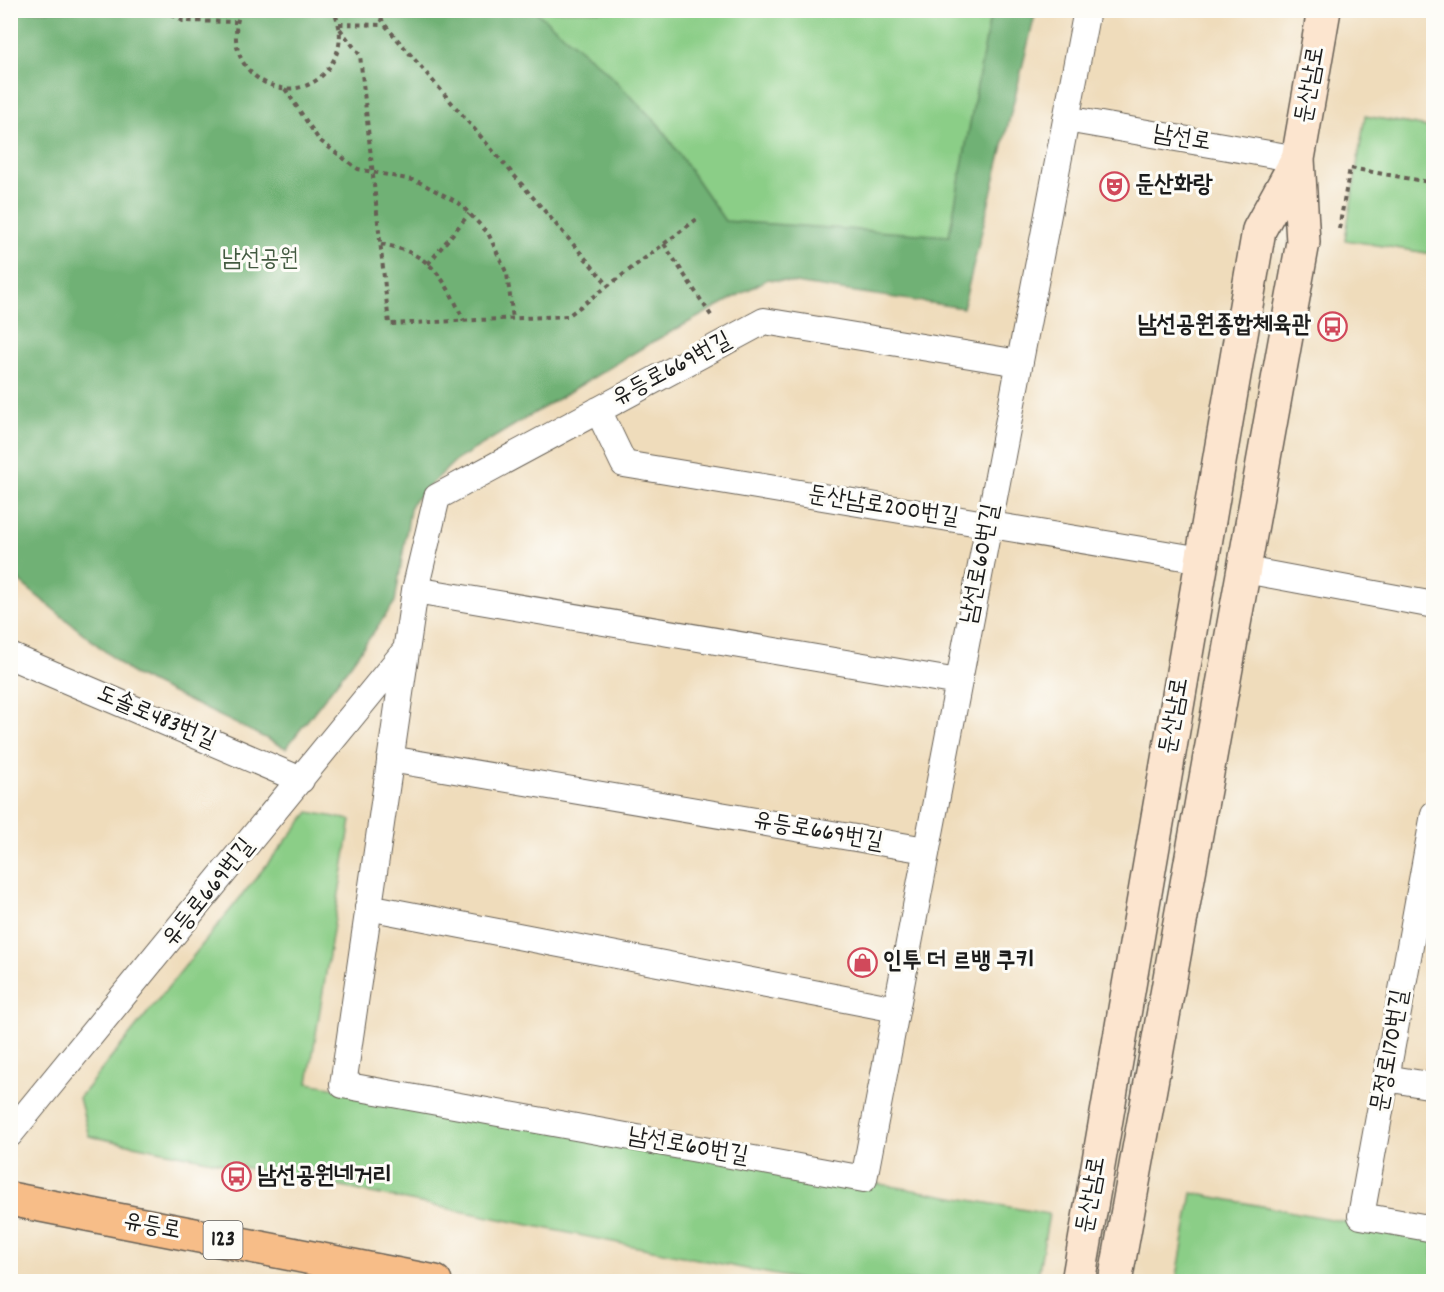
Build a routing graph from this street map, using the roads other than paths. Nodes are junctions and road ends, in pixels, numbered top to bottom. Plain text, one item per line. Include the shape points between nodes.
1 (1087, 10) edge
2 (1324, 10) edge
3 (1066, 119) junction
4 (1298, 159) junction
5 (1019, 363) junction
6 (597, 410) junction
7 (988, 524) junction
8 (1202, 560) junction
9 (1245, 570) junction
10 (415, 590) junction
11 (1434, 605) edge
12 (406, 651) junction
13 (10, 656) edge
14 (958, 682) junction
15 (390, 759) junction
16 (301, 780) junction
17 (1434, 814) edge
18 (926, 850) junction
19 (369, 907) junction
20 (1424, 923) edge
21 (896, 1010) junction
22 (1386, 1078) junction
23 (343, 1085) joint
24 (1434, 1086) edge
25 (10, 1134) edge
26 (10, 1200) edge
27 (1434, 1229) edge
28 (435, 1281) edge
29 (1077, 1281) edge
30 (1115, 1281) edge

1 - 3 street, 남선로60번길
2 - 4 main road, 둔산남로
3 - 4 street, 남선로
3 - 5 street, 남선로60번길
4 - 8 main road, 둔산남로 via 1259,230
4 - 9 main road, 둔산남로 via 1303,242
5 - 6 street, 유등로669번길 via 764,321
5 - 7 street, 남선로60번길
6 - 7 street, 둔산남로200번길 via 624,464
6 - 10 street, 유등로669번길 via 437,497
7 - 8 street, 둔산남로200번길
7 - 14 street, 남선로60번길
8 - 29 main road, 둔산남로
9 - 11 street
9 - 30 main road, 둔산남로
10 - 12 street, 유등로669번길
10 - 14 street
12 - 15 street, 유등로669번길
12 - 16 street, 유등로669번길
13 - 16 street, 도솔로483번길
14 - 18 street, 남선로60번길
15 - 18 street, 유등로669번길
15 - 19 street, 유등로669번길
16 - 25 street, 유등로669번길
17 - 20 street, 문정로170번길
18 - 21 street, 남선로60번길
19 - 21 street
19 - 23 street, 유등로669번길
20 - 22 street, 문정로170번길
21 - 23 street, 남선로60번길 via 864,1179
22 - 24 street
22 - 27 street, 문정로170번길 via 1361,1216
26 - 28 main road, 유등로 / 123

